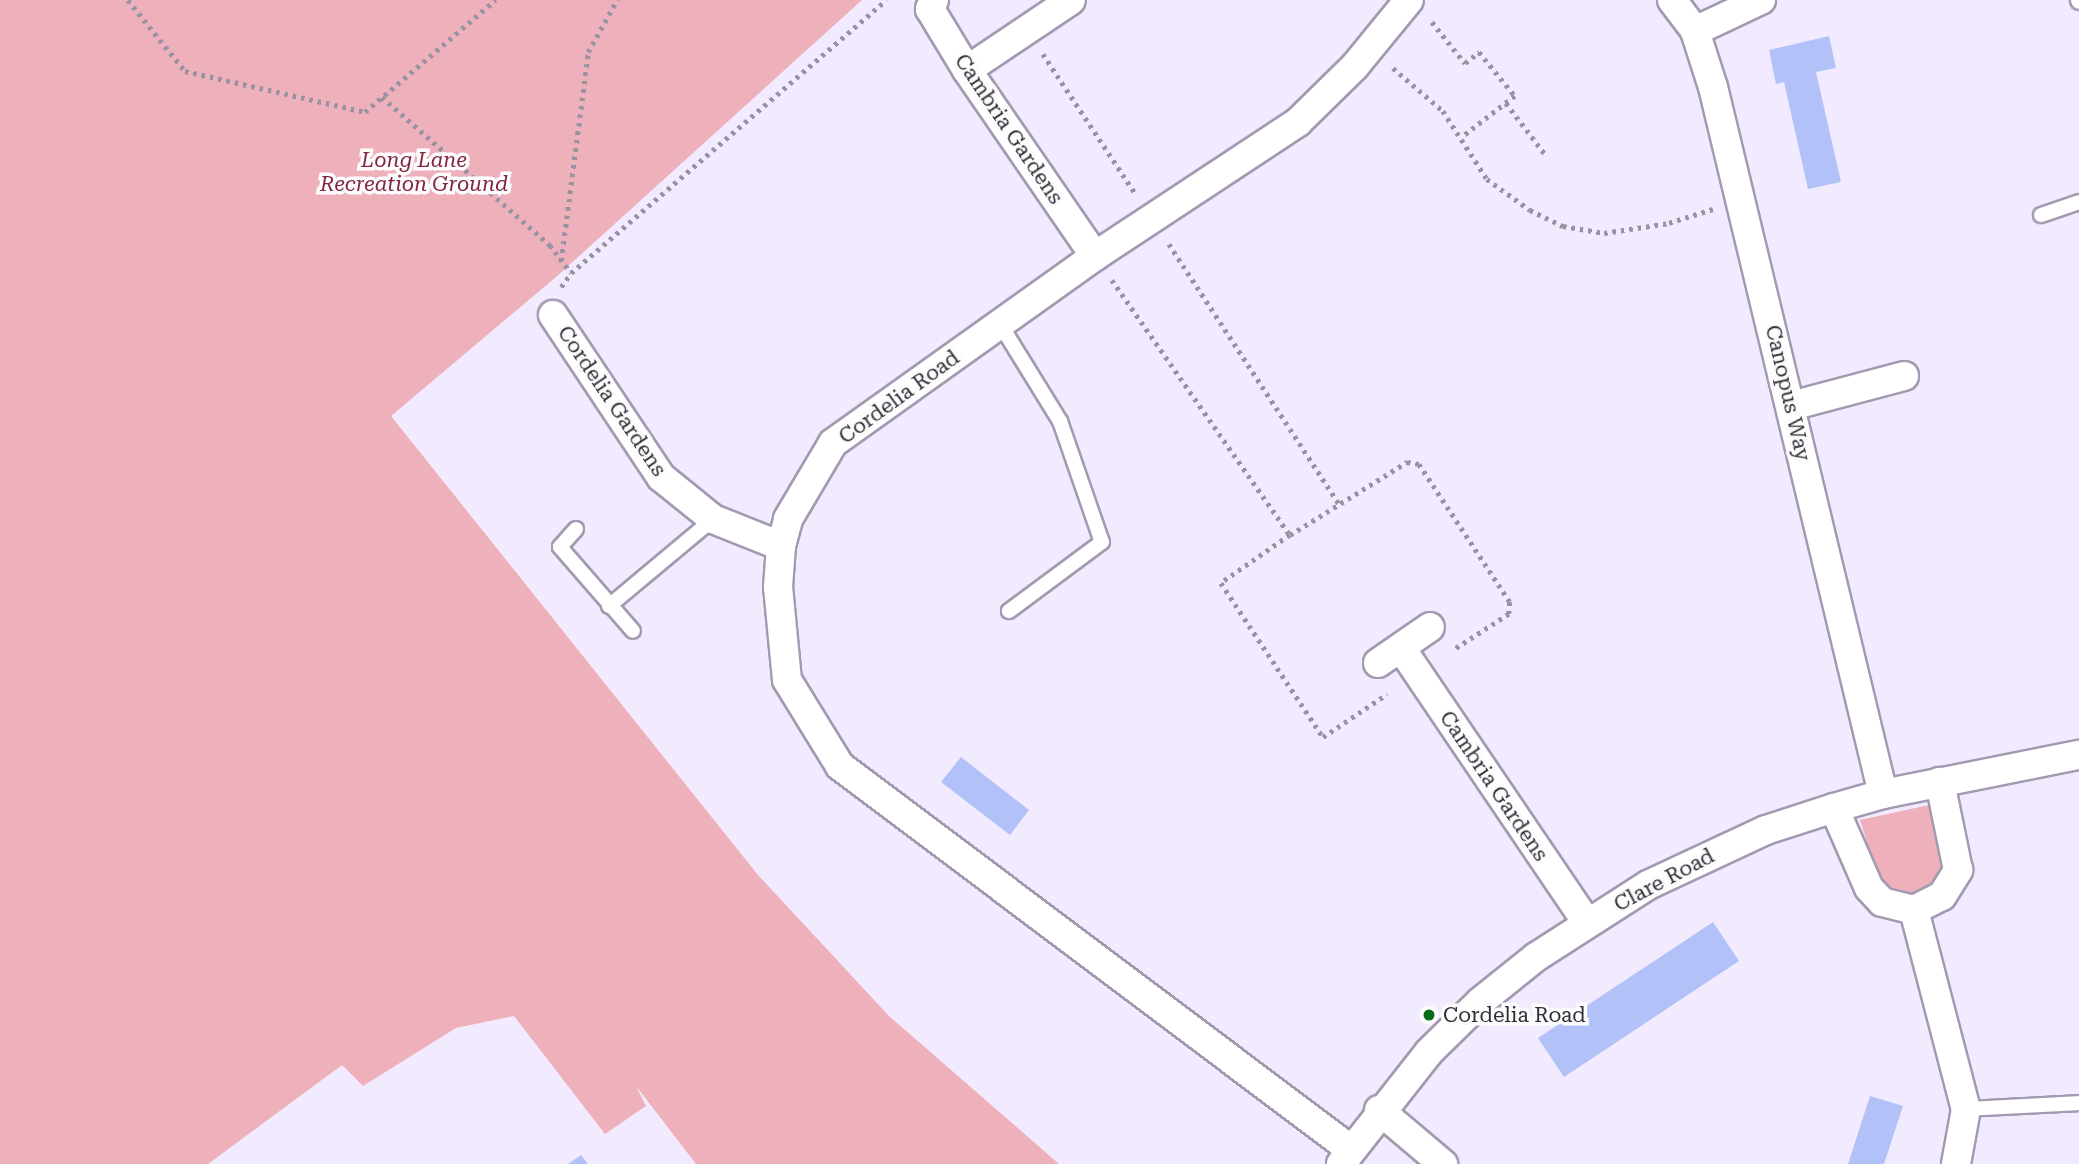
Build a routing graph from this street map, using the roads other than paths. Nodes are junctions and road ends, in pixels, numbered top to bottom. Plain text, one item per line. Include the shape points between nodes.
1 (934, 0) edge
2 (1072, 0) edge
3 (1672, 0) edge
4 (1761, 0) edge
5 (1416, 5) edge
6 (1695, 31) junction
7 (967, 70) junction
8 (2079, 202) edge
9 (2041, 215) dead end
10 (1094, 256) junction
11 (553, 315) road end
12 (1000, 324) junction
13 (1904, 376) dead end
14 (1791, 406) junction
15 (713, 519) junction
16 (576, 529) dead end
17 (780, 546) junction
18 (609, 606) junction
19 (1009, 611) dead end
20 (1430, 627) dead end
21 (633, 631) dead end
22 (1401, 648) junction
23 (1378, 663) dead end
24 (2079, 755) edge
25 (1940, 782) junction
26 (1882, 794) junction
27 (1834, 808) junction
28 (1914, 910) junction
29 (1587, 923) junction
30 (2079, 1102) edge
31 (1380, 1110) junction
32 (1966, 1110) junction
33 (1346, 1157) edge
34 (1443, 1164) edge
35 (1956, 1164) edge

1 - 7 street, Cambria Gardens via 930,9
2 - 7 street
3 - 6 street, Canopus Way
4 - 6 street
5 - 10 street, Cordelia Road via 1368,47 1298,122
6 - 14 street, Canopus Way via 1742,200
7 - 10 street, Cambria Gardens
8 - 9 lane
10 - 12 street, Cordelia Road
11 - 15 street, Cordelia Gardens via 661,477
12 - 17 street, Cordelia Road via 833,443 788,519
12 - 19 lane via 1060,421 1102,542
13 - 14 street
14 - 26 street, Canopus Way
15 - 17 street, Cordelia Gardens
15 - 18 lane
16 - 18 lane via 560,547
17 - 33 street, Cordelia Road via 778,587 788,680 841,766
18 - 21 lane
20 - 22 street
22 - 23 street
22 - 29 street, Cambria Gardens
24 - 25 street, Clare Road
25 - 26 street, Clare Road
25 - 28 street via 1958,870 1942,896
26 - 27 street, Clare Road
27 - 28 street via 1869,888 1882,902
27 - 29 street, Clare Road via 1717,851
28 - 32 street
29 - 31 street, Clare Road via 1480,1002
30 - 32 lane
31 - 33 street, Clare Road
31 - 34 street
32 - 35 street

